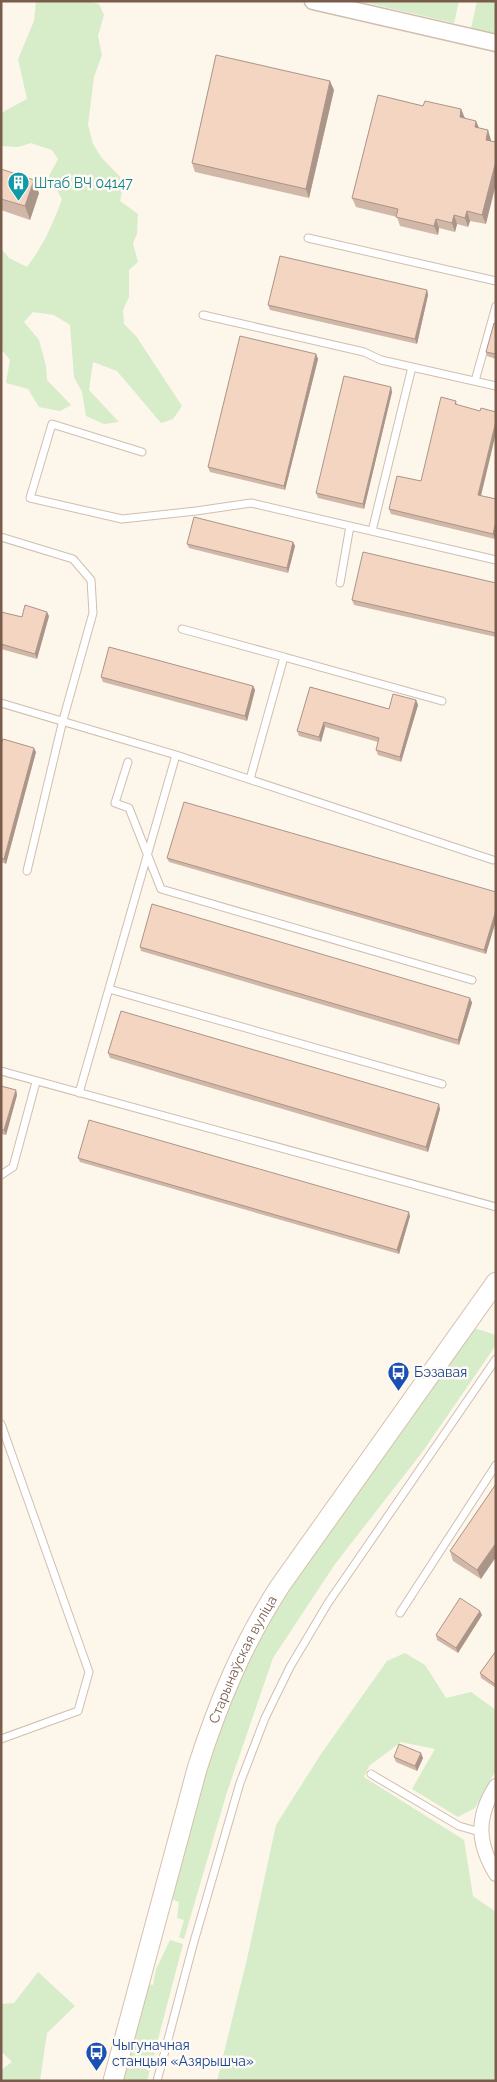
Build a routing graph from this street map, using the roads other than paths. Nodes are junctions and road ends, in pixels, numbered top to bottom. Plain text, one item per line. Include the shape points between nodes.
1 (314, 1) edge
2 (496, 43) edge
3 (308, 238) dead end
4 (496, 281) edge
5 (496, 306) edge
6 (203, 315) dead end
7 (412, 367) junction
8 (475, 381) junction
9 (496, 386) edge
10 (142, 452) dead end
11 (350, 526) junction
12 (372, 531) junction
13 (1, 537) edge
14 (496, 560) edge
15 (340, 583) dead end
16 (182, 629) dead end
17 (284, 657) junction
18 (442, 701) dead end
19 (1, 703) edge
20 (63, 720) junction
21 (176, 754) junction
22 (128, 762) dead end
23 (250, 778) junction
24 (148, 857) junction
25 (493, 860) dead end
26 (27, 871) dead end
27 (472, 980) dead end
28 (109, 989) junction
29 (1, 1071) edge
30 (36, 1082) junction
31 (442, 1084) dead end
32 (79, 1093) junction
33 (1, 1175) edge
34 (496, 1207) edge
35 (493, 1290) edge
36 (496, 1359) edge
37 (1, 1424) edge
38 (496, 1464) edge
39 (400, 1613) dead end
40 (1, 1739) edge
41 (371, 1774) dead end
42 (496, 1786) edge
43 (480, 1832) junction
44 (496, 1874) edge
45 (113, 2081) edge
46 (157, 2081) edge

1 - 2 street
3 - 4 lane
5 - 8 lane
6 - 7 lane via 364,352 381,360
7 - 8 lane
7 - 12 lane
8 - 9 lane
10 - 11 lane via 52,424 30,498 122,519 251,503
11 - 12 lane
11 - 15 lane
12 - 14 lane
13 - 20 lane via 73,559 91,580 93,613
16 - 17 lane
17 - 18 lane
17 - 23 lane
19 - 20 lane
20 - 21 lane
20 - 26 lane
21 - 23 lane
21 - 24 lane
22 - 24 lane via 115,803 129,808
23 - 25 lane
24 - 27 lane via 161,889
24 - 28 lane
28 - 31 lane
28 - 32 lane
29 - 30 lane
30 - 32 lane
30 - 33 lane via 13,1167
32 - 34 lane
35 - 45 main road, Старынаўская вуліца via 280,1586 237,1661 192,1787
36 - 46 lane via 328,1603 274,1698 240,1783
37 - 40 lane via 89,1672 78,1711
38 - 39 lane
41 - 43 lane via 459,1826
42 - 43 street via 484,1812
43 - 44 street via 482,1846

